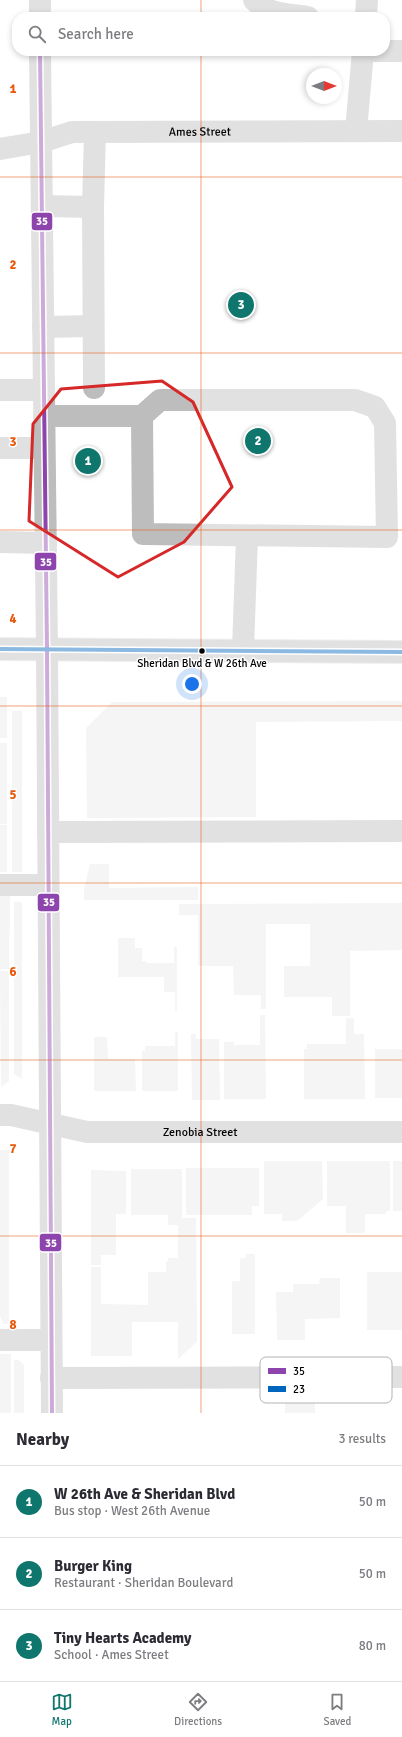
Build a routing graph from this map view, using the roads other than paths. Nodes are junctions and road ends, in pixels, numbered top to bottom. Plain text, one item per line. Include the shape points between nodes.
1 (40, 0) edge
2 (254, 0) edge
3 (367, 0) edge
4 (40, 12) edge
5 (274, 12) edge
6 (366, 12) edge
7 (390, 51) edge
8 (402, 51) edge
9 (40, 56) edge
10 (363, 56) edge
11 (356, 131) junction
12 (402, 131) edge
13 (95, 132) junction
14 (41, 142) junction
15 (0, 148) edge
16 (42, 206) junction
17 (93, 207) junction
18 (93, 326) junction
19 (43, 327) junction
20 (94, 388) dead end
21 (0, 390) edge
22 (44, 390) junction
23 (44, 416) junction
24 (142, 416) junction
25 (0, 448) edge
26 (44, 448) junction
27 (248, 536) junction
28 (0, 542) edge
29 (46, 543) junction
30 (0, 649) edge
31 (47, 649) junction
32 (243, 650) junction
33 (402, 652) edge
34 (402, 831) edge
35 (48, 832) junction
36 (0, 885) edge
37 (48, 885) junction
38 (0, 1115) edge
39 (50, 1124) junction
40 (402, 1132) edge
41 (0, 1340) edge
42 (51, 1340) junction
43 (260, 1377) edge
44 (392, 1377) edge
45 (402, 1377) edge
46 (51, 1378) junction
47 (52, 1413) edge

1 - 4 street
2 - 5 street via 263,8
3 - 6 street
7 - 8 street
9 - 14 street
10 - 11 street
11 - 12 street, Ames Street
11 - 13 street, Ames Street
13 - 14 street, Ames Street via 72,132
13 - 17 street
14 - 15 street, Ames Street
14 - 16 street
16 - 17 street
16 - 19 street
17 - 18 street
18 - 19 street
18 - 20 street
19 - 22 street
21 - 22 street
22 - 23 street
23 - 24 street
23 - 26 street
24 - 27 street via 143,534
24 - 27 street via 160,400 355,400 375,407 385,424 387,537
25 - 26 street
26 - 29 street
27 - 32 street
28 - 29 street
29 - 31 street
30 - 31 street
31 - 32 street
31 - 35 street
32 - 33 street
34 - 35 street
35 - 37 street
36 - 37 street
37 - 39 street
38 - 39 street, Zenobia Street
39 - 40 street, Zenobia Street via 87,1132
39 - 42 street
41 - 42 street
42 - 46 street
43 - 46 street
44 - 45 street
46 - 47 street

